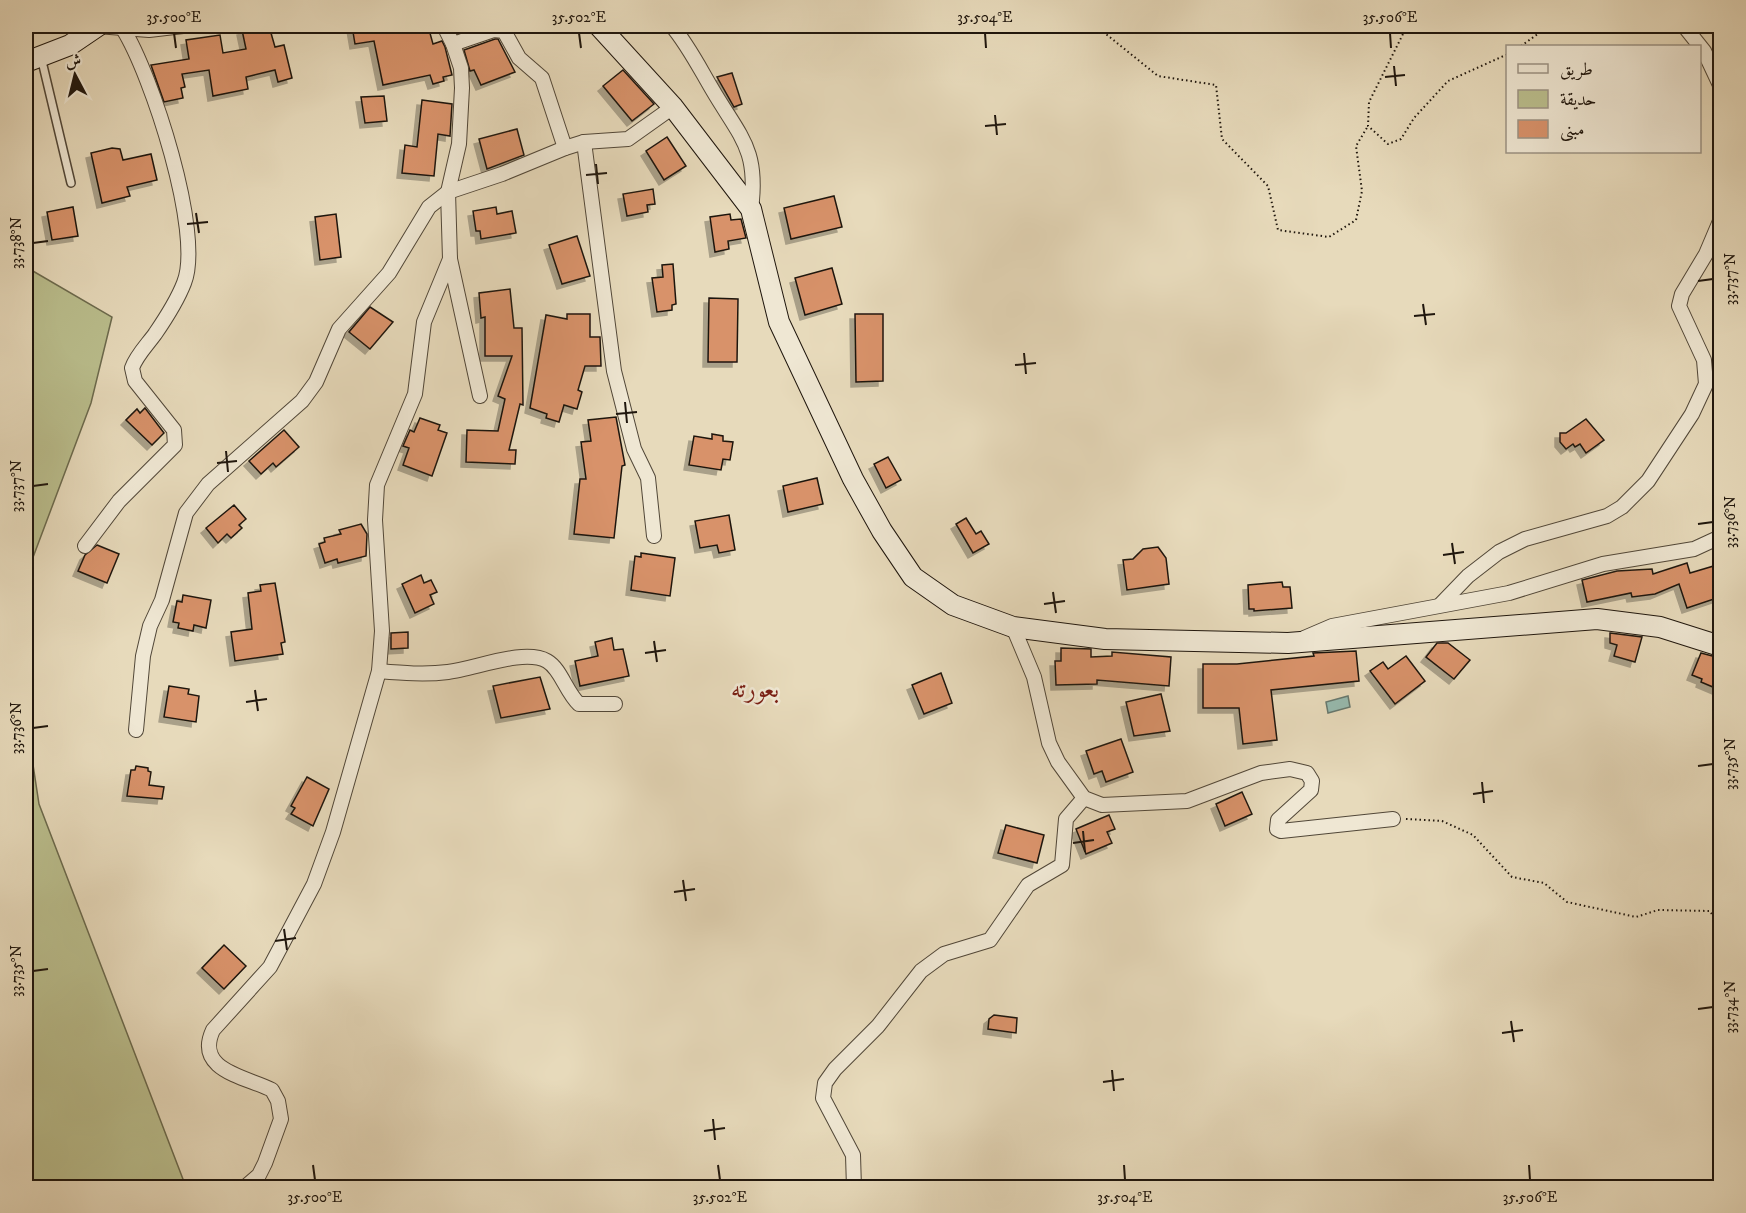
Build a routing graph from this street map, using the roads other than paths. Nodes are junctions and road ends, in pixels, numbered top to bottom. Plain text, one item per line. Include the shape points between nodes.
1 (98, 26) edge
2 (183, 26) edge
3 (444, 26) edge
4 (599, 26) edge
5 (672, 26) edge
6 (1684, 26) edge
7 (123, 29) junction
8 (453, 44) junction
9 (1699, 45) edge
10 (1701, 47) edge
11 (33, 59) edge
12 (1720, 85) edge
13 (673, 108) junction
14 (584, 142) junction
15 (565, 148) junction
16 (71, 183) dead end
17 (447, 192) junction
18 (751, 209) junction
19 (1720, 221) edge
20 (450, 258) junction
21 (480, 396) dead end
22 (654, 536) dead end
23 (1720, 537) edge
24 (85, 546) dead end
25 (1440, 606) junction
26 (1013, 627) junction
27 (1288, 643) junction
28 (1720, 646) edge
29 (379, 670) junction
30 (615, 704) dead end
31 (136, 730) dead end
32 (1084, 798) junction
33 (1393, 819) road end
34 (244, 1188) edge
35 (854, 1188) edge

1 - 7 street
1 - 11 main road via 70,45
2 - 7 street
3 - 8 street
4 - 13 main road
5 - 18 street via 746,146 753,169
6 - 9 street
7 - 24 street via 133,45 169,143 189,238 185,281 132,368 135,381 177,439 119,501
8 - 15 street via 494,30 504,31 519,58 542,78
8 - 17 street via 461,68 461,115 456,160
10 - 12 street
11 - 16 lane
13 - 14 street via 628,139
13 - 18 main road
14 - 15 street
14 - 22 street via 614,371 634,448 648,478
15 - 17 street
17 - 20 street
17 - 31 street via 429,207 389,273 339,328 316,382 302,400 208,484 186,513 143,656
18 - 26 main road via 779,322 853,479 887,539 913,577 932,593 973,614
19 - 25 street via 1679,306 1704,360 1706,384 1692,414 1648,481 1607,516 1525,539 1499,552 1468,576
20 - 21 street
20 - 29 street via 424,322 415,394 377,485 375,520 382,631
23 - 25 street via 1694,549 1603,564 1509,593
25 - 27 street via 1332,626
26 - 27 main road via 1105,639
26 - 32 street via 1034,677 1049,742
27 - 28 main road via 1597,619 1660,627
29 - 30 street via 447,672 520,656 537,658 551,664 579,704
29 - 34 street via 333,832 314,884 270,967 208,1040 208,1049 224,1071 272,1090 281,1111 265,1163 259,1175
32 - 33 street via 1102,805 1187,801 1261,773 1299,769 1312,781 1311,790 1278,820 1277,829
32 - 35 street via 1066,819 1062,865 1028,885 990,940 944,954 921,971 878,1026 825,1083 823,1098 853,1155

